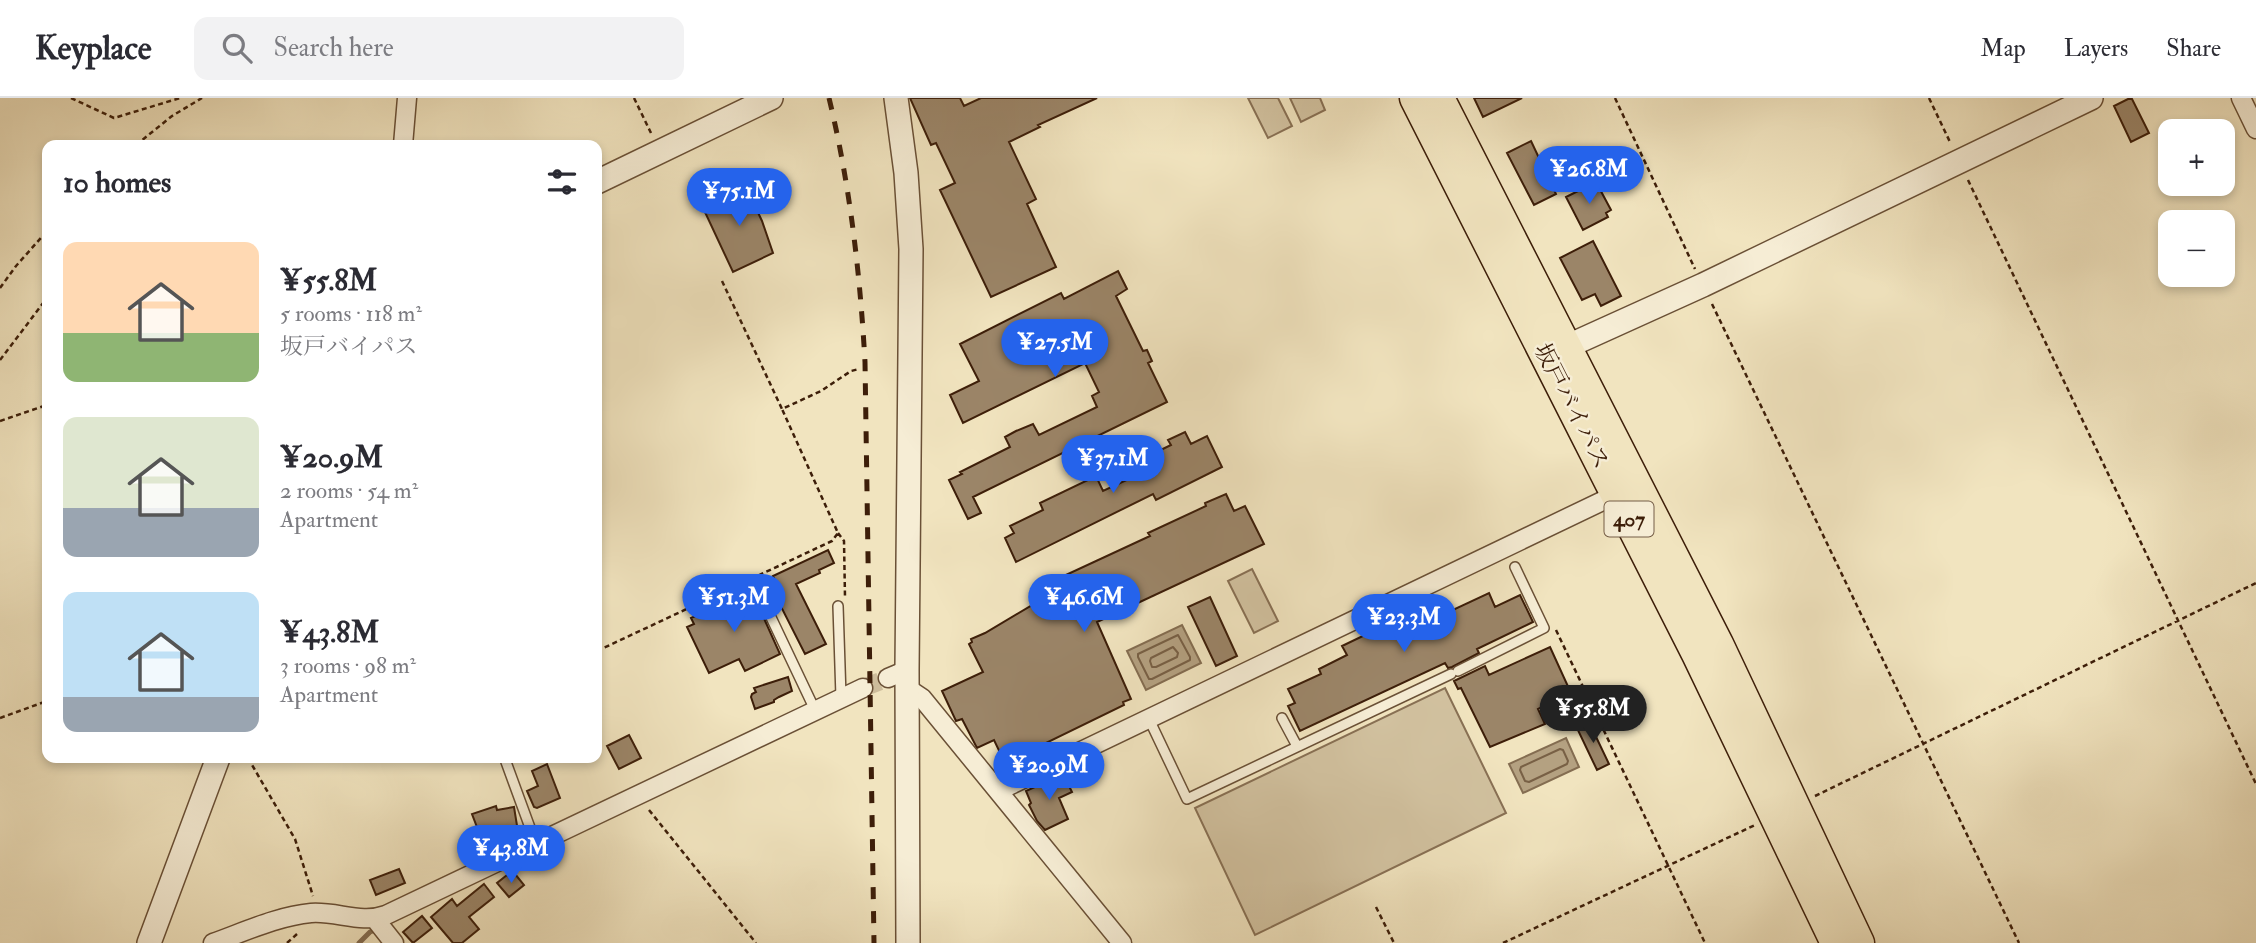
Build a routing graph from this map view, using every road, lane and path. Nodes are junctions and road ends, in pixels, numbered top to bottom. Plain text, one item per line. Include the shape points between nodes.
1 (71, 98) edge
2 (180, 98) edge
3 (202, 98) edge
4 (407, 98) edge
5 (634, 98) edge
6 (771, 98) edge
7 (896, 98) edge
8 (1415, 98) edge
9 (1439, 98) edge
10 (1615, 98) edge
11 (1929, 98) edge
12 (2091, 98) edge
13 (2241, 98) edge
14 (2256, 129) edge
15 (142, 140) edge
16 (403, 140) edge
17 (659, 152) junction
18 (1959, 161) junction
19 (602, 180) edge
20 (42, 237) edge
21 (722, 281) dead end
22 (1703, 285) junction
23 (0, 288) edge
24 (42, 305) edge
25 (1566, 347) junction
26 (0, 360) edge
27 (859, 369) dead end
28 (42, 407) edge
29 (782, 410) junction
30 (0, 421) edge
31 (1617, 494) junction
32 (838, 533) junction
33 (1515, 567) dead end
34 (2256, 583) edge
35 (838, 607) joint
36 (768, 611) dead end
37 (2177, 620) junction
38 (1556, 630) dead end
39 (602, 649) edge
40 (901, 679) junction
41 (863, 688) tunnel mouth
42 (841, 697) junction
43 (42, 703) edge
44 (814, 710) junction
45 (0, 718) edge
46 (1148, 718) junction
47 (1282, 718) dead end
48 (1923, 743) junction
49 (1297, 746) junction
50 (216, 763) edge
51 (251, 763) edge
52 (506, 763) edge
53 (2256, 784) edge
54 (998, 791) junction
55 (638, 796) junction
56 (1785, 810) junction
57 (536, 844) junction
58 (1668, 865) junction
59 (1376, 907) dead end
60 (315, 913) junction
61 (375, 919) junction
62 (149, 943) edge
63 (213, 943) edge
64 (394, 943) edge
65 (756, 943) edge
66 (908, 943) edge
67 (1122, 943) edge
68 (1394, 943) edge
69 (1503, 943) edge
70 (1705, 943) edge
71 (1836, 943) edge
72 (1859, 943) edge
73 (2019, 943) edge

1 - 2 path via 114,118
3 - 15 path
4 - 16 street
5 - 17 path
6 - 17 street
7 - 40 street via 911,249
8 - 31 highway, 坂戸バイパス / 407
9 - 25 highway, 坂戸バイパス / 407
10 - 22 path
11 - 18 path
12 - 18 street
13 - 14 street
17 - 19 street
18 - 22 street
18 - 37 path
20 - 23 path
21 - 29 path
22 - 25 street
22 - 48 path
24 - 26 path
25 - 56 highway, 坂戸バイパス / 407 via 1718,645
27 - 29 path
28 - 30 path
29 - 32 path
31 - 46 street
31 - 56 highway, 坂戸バイパス / 407
32 - 35 path via 844,541 845,595
32 - 39 path via 832,541
33 - 49 lane via 1544,628
34 - 37 path
35 - 42 lane
36 - 44 lane
37 - 48 path
37 - 53 path
38 - 58 path
40 - 54 street
40 - 66 street
41 - 42 street
42 - 44 street
43 - 45 path
44 - 55 street
46 - 49 lane via 1187,799
46 - 54 street
47 - 49 lane
48 - 56 path
48 - 73 path
50 - 62 street
51 - 60 path via 295,839
52 - 57 lane
54 - 67 street
55 - 57 street
55 - 65 path
56 - 58 path
56 - 71 highway, 坂戸バイパス / 407
56 - 72 highway, 坂戸バイパス / 407
57 - 61 street
58 - 69 path
58 - 70 path
59 - 68 path
60 - 61 street
60 - 63 street
61 - 64 street

